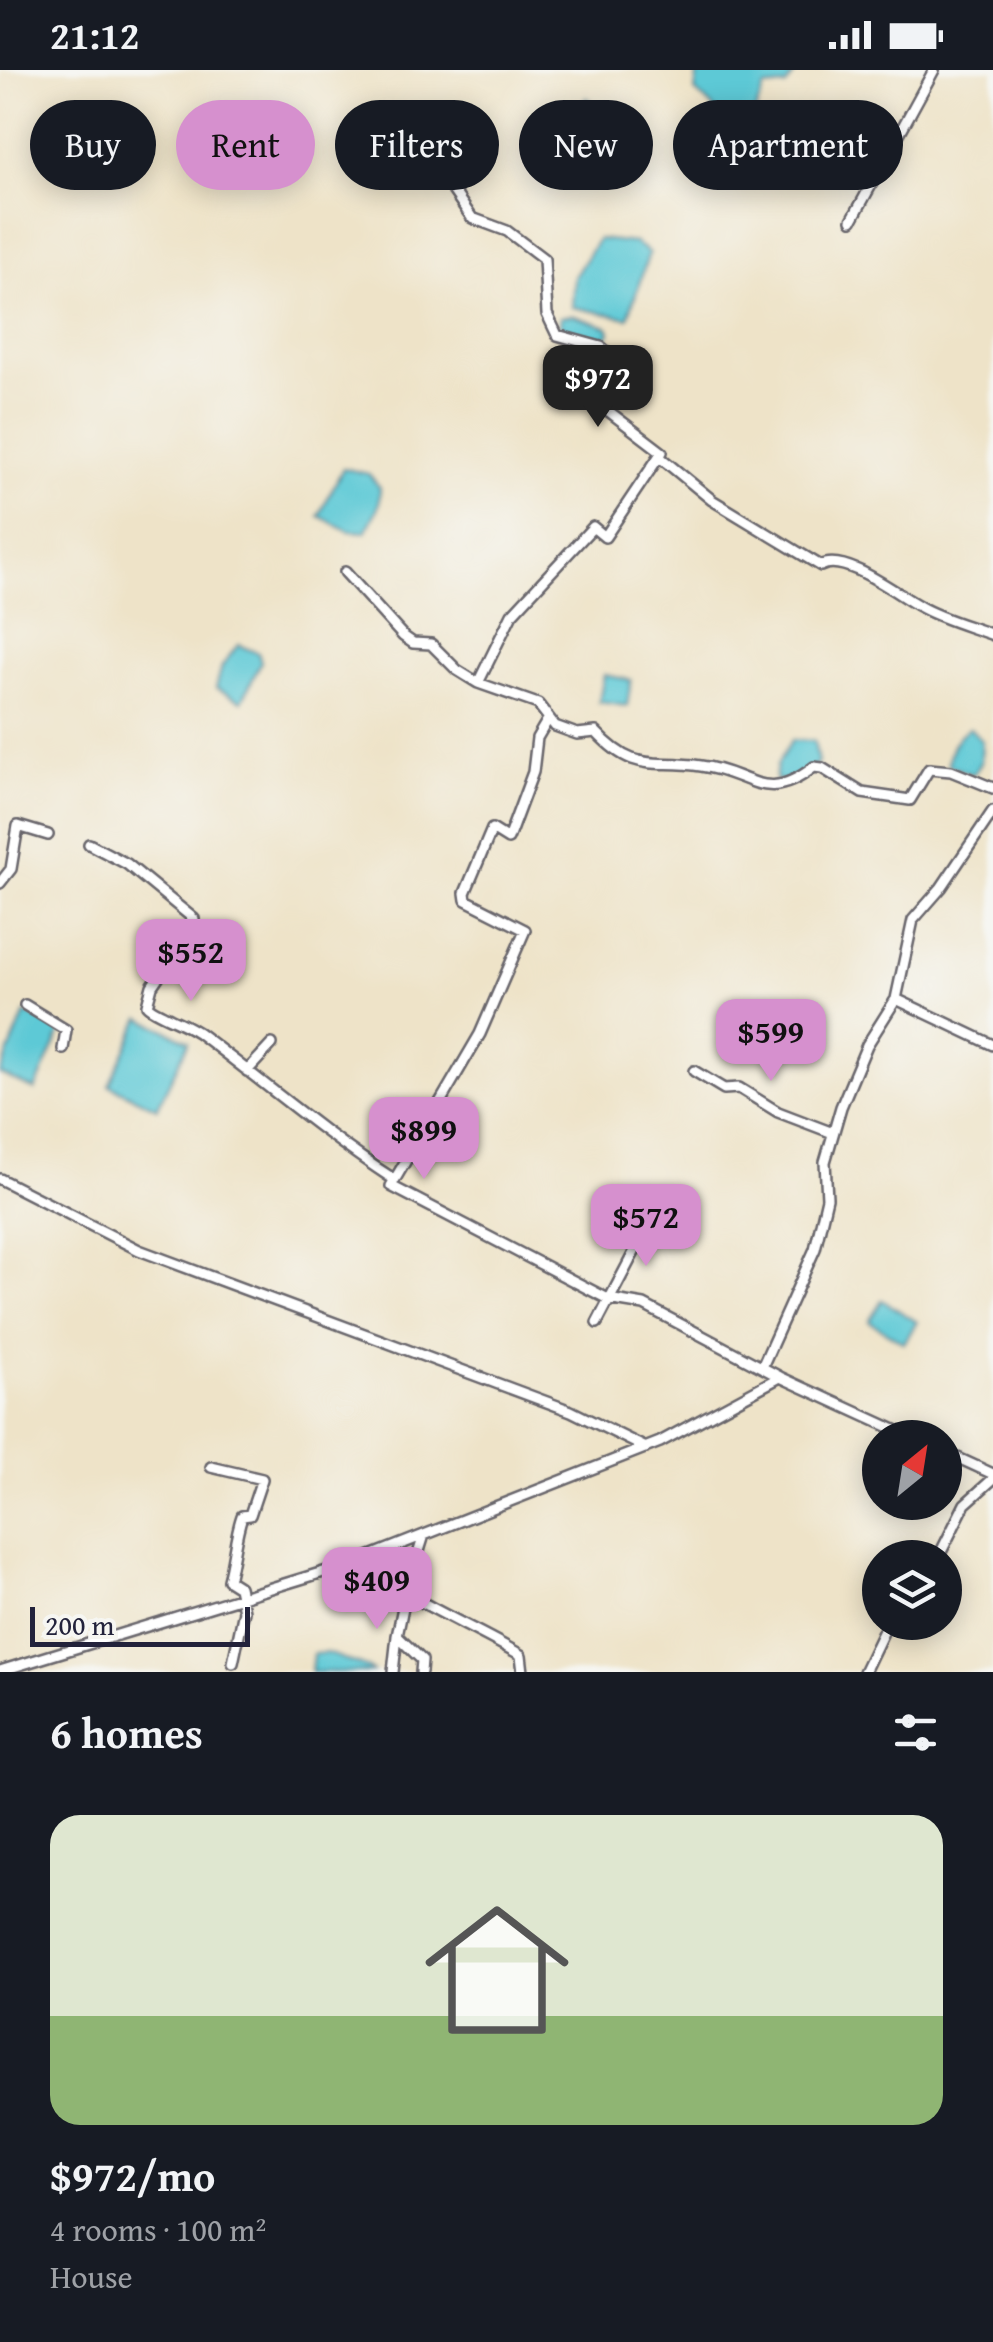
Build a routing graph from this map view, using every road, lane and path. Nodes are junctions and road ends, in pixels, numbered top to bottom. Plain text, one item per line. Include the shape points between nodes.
1 (934, 70) edge
2 (453, 190) edge
3 (852, 220) dead end
4 (661, 458) junction
5 (345, 572) dead end
6 (993, 635) edge
7 (478, 683) junction
8 (547, 721) junction
9 (993, 788) edge
10 (993, 811) edge
11 (48, 834) dead end
12 (89, 844) dead end
13 (0, 883) edge
14 (896, 999) junction
15 (25, 1005) dead end
16 (272, 1044) dead end
17 (993, 1045) edge
18 (62, 1049) dead end
19 (694, 1071) dead end
20 (247, 1072) junction
21 (394, 1117) dead end
22 (419, 1132) junction
23 (833, 1134) junction
24 (392, 1178) junction
25 (0, 1179) edge
26 (662, 1199) dead end
27 (608, 1298) junction
28 (597, 1323) dead end
29 (762, 1367) junction
30 (780, 1377) junction
31 (874, 1420) edge
32 (646, 1448) junction
33 (962, 1460) edge
34 (211, 1467) dead end
35 (993, 1476) edge
36 (424, 1535) junction
37 (947, 1540) edge
38 (406, 1594) junction
39 (240, 1600) junction
40 (397, 1636) junction
41 (879, 1640) edge
42 (233, 1663) dead end
43 (0, 1671) edge
44 (393, 1672) edge
45 (421, 1672) edge
46 (523, 1672) edge
47 (864, 1672) edge

1 - 3 street
2 - 4 street via 472,218 507,230 544,259 548,314 557,335 601,348 622,364 607,410 662,450
4 - 6 street via 712,500 821,566 848,566 919,607
4 - 7 street via 605,537 593,527 512,614
5 - 7 street via 403,636 431,644
7 - 8 street via 538,704
8 - 9 street via 577,734 596,732 627,760 714,768 755,786 796,783 814,768 862,793 910,800 930,770
8 - 22 street via 508,838 492,830 465,893 466,900 525,930 480,1034
10 - 14 street via 913,920
11 - 13 street via 18,826 11,869
12 - 20 street via 127,864 194,919 147,1005 186,1024
14 - 17 street
14 - 23 street via 863,1055
15 - 18 street via 66,1030
16 - 20 street
19 - 23 street
20 - 24 street
21 - 22 street
22 - 24 street
23 - 29 street via 815,1249
24 - 27 street via 390,1186
25 - 32 street via 139,1250 571,1411
26 - 27 street
27 - 28 street
27 - 29 street via 644,1305
29 - 30 street
30 - 31 street
30 - 32 street
32 - 36 street
33 - 35 street
34 - 39 street via 262,1479 250,1515 242,1516 237,1530 228,1580 239,1587
35 - 37 street via 965,1504
36 - 38 street
36 - 39 street
38 - 40 street
38 - 46 street via 498,1638 521,1656
39 - 42 street via 244,1610
39 - 43 street
40 - 44 street
40 - 45 street via 422,1660
41 - 47 street

